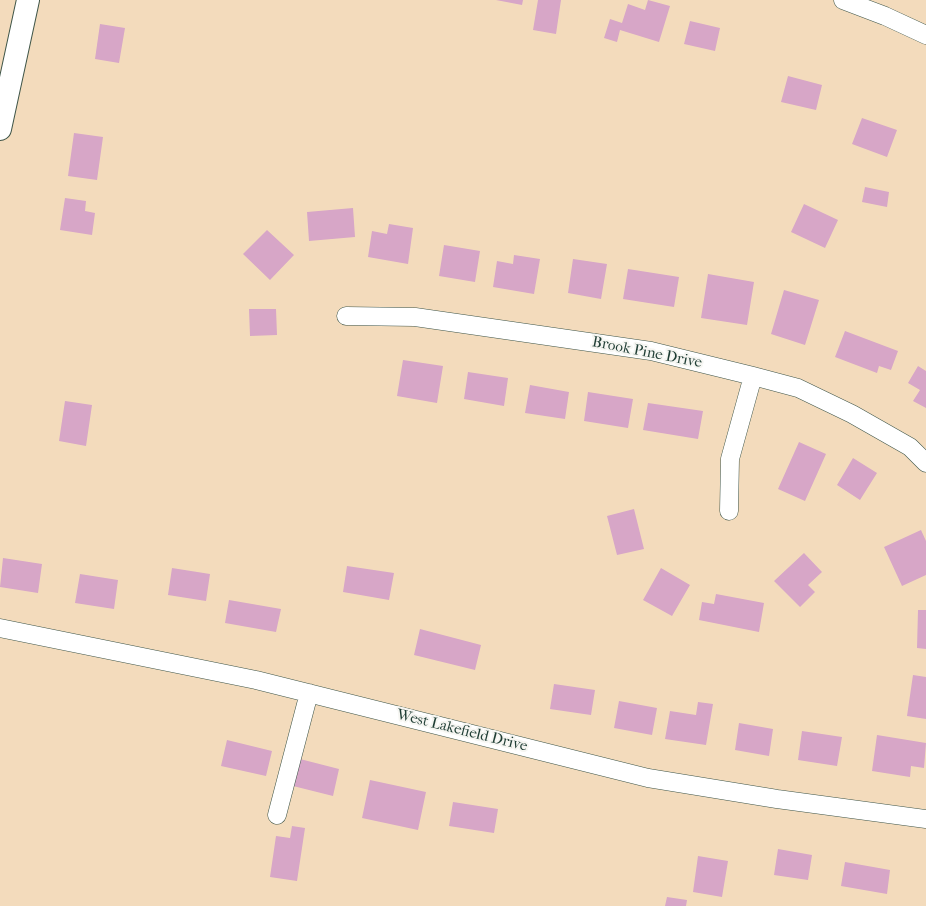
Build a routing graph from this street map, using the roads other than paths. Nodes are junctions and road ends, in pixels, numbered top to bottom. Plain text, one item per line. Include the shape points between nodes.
1 (28, 0) edge
2 (844, 0) edge
3 (926, 36) edge
4 (0, 129) edge
5 (346, 316) dead end
6 (753, 376) junction
7 (926, 463) edge
8 (729, 511) dead end
9 (0, 628) edge
10 (309, 693) junction
11 (277, 815) dead end
12 (926, 819) edge

1 - 4 main road
2 - 3 street
5 - 6 street, Brook Pine Drive via 415,317 651,351
6 - 7 street, Brook Pine Drive via 798,388 852,414 910,447
6 - 8 street via 730,459
9 - 10 street, West Lakefield Drive
10 - 11 street
10 - 12 street, West Lakefield Drive via 648,778

